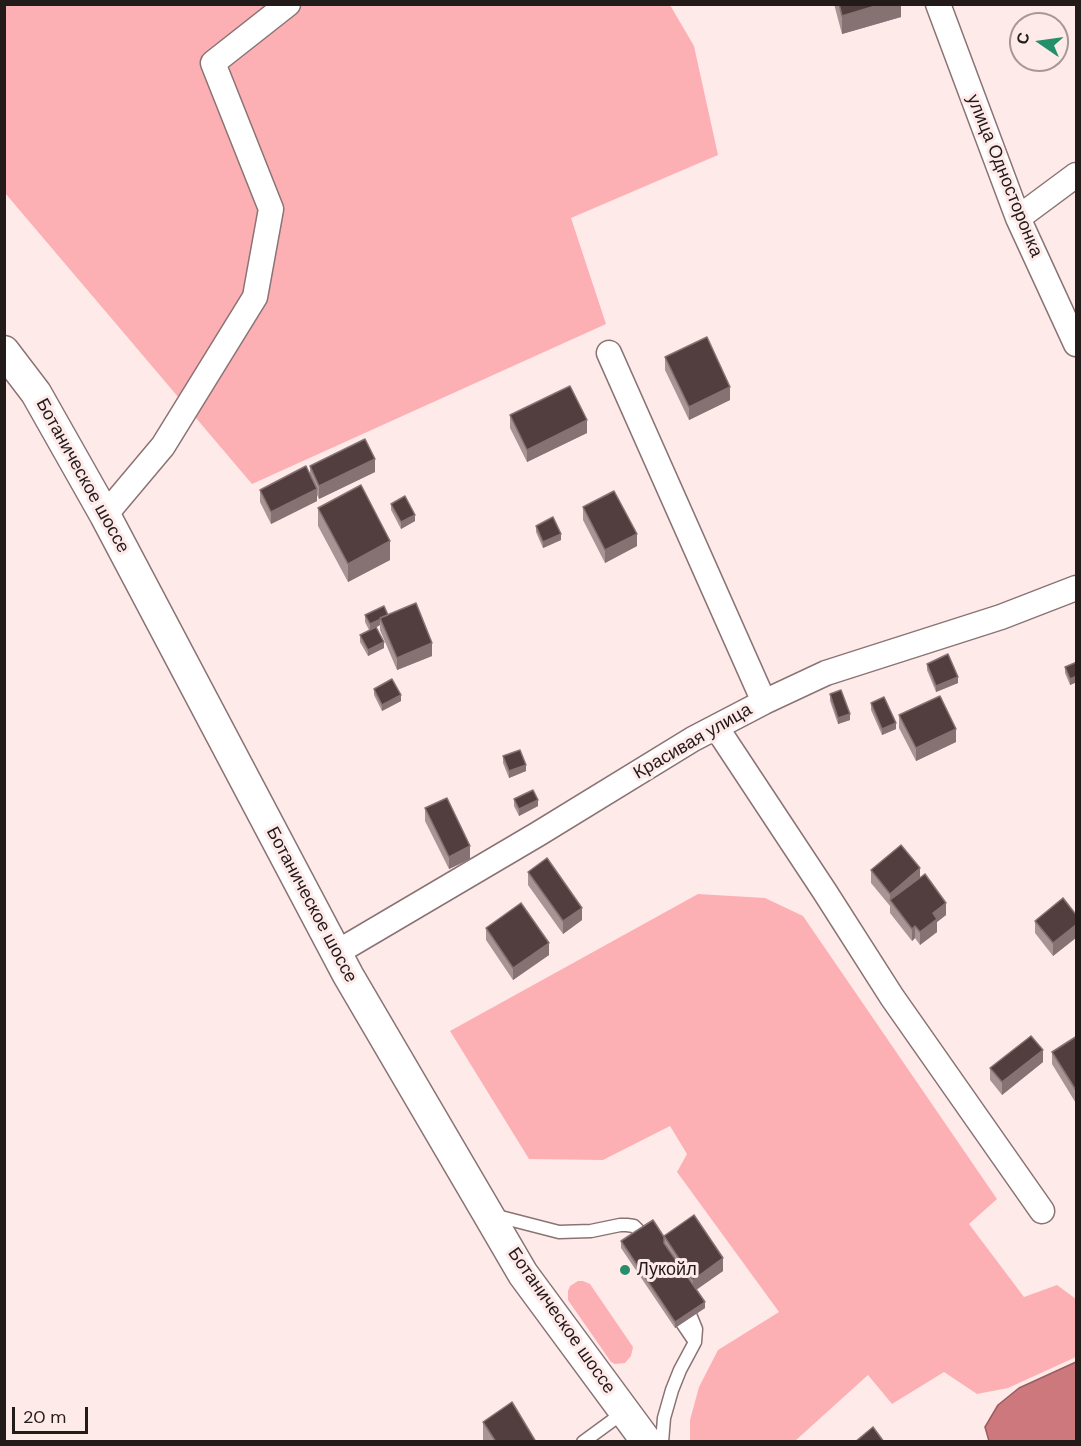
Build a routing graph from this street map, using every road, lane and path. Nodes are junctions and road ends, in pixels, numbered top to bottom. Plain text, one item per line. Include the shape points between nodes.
1 (288, 4) edge
2 (938, 4) edge
3 (1077, 175) edge
4 (1018, 219) junction
5 (1077, 344) edge
6 (4, 351) edge
7 (609, 353) dead end
8 (105, 514) junction
9 (1077, 588) edge
10 (764, 702) junction
11 (716, 727) junction
12 (336, 953) junction
13 (1042, 1211) dead end
14 (488, 1214) junction
15 (653, 1252) edge
16 (675, 1289) edge
17 (670, 1303) edge
18 (694, 1342) junction
19 (625, 1411) junction
20 (583, 1442) edge
21 (647, 1442) edge
22 (662, 1442) edge

1 - 8 street via 213,63 271,209 255,297 163,446
2 - 4 street, улица Односторонка
3 - 4 street
4 - 5 street, улица Односторонка
6 - 8 street, Ботаническое шоссе via 36,393
7 - 10 street
8 - 12 street, Ботаническое шоссе
9 - 10 street, Красивая улица via 825,673
10 - 11 street, Красивая улица
11 - 12 street, Красивая улица
11 - 13 street via 892,997
12 - 14 street, Ботаническое шоссе
14 - 15 lane via 559,1232 623,1230 634,1226
14 - 19 street, Ботаническое шоссе via 523,1274
16 - 18 lane via 696,1329
17 - 18 lane
18 - 22 lane via 672,1390
19 - 20 lane
19 - 21 street, Ботаническое шоссе

